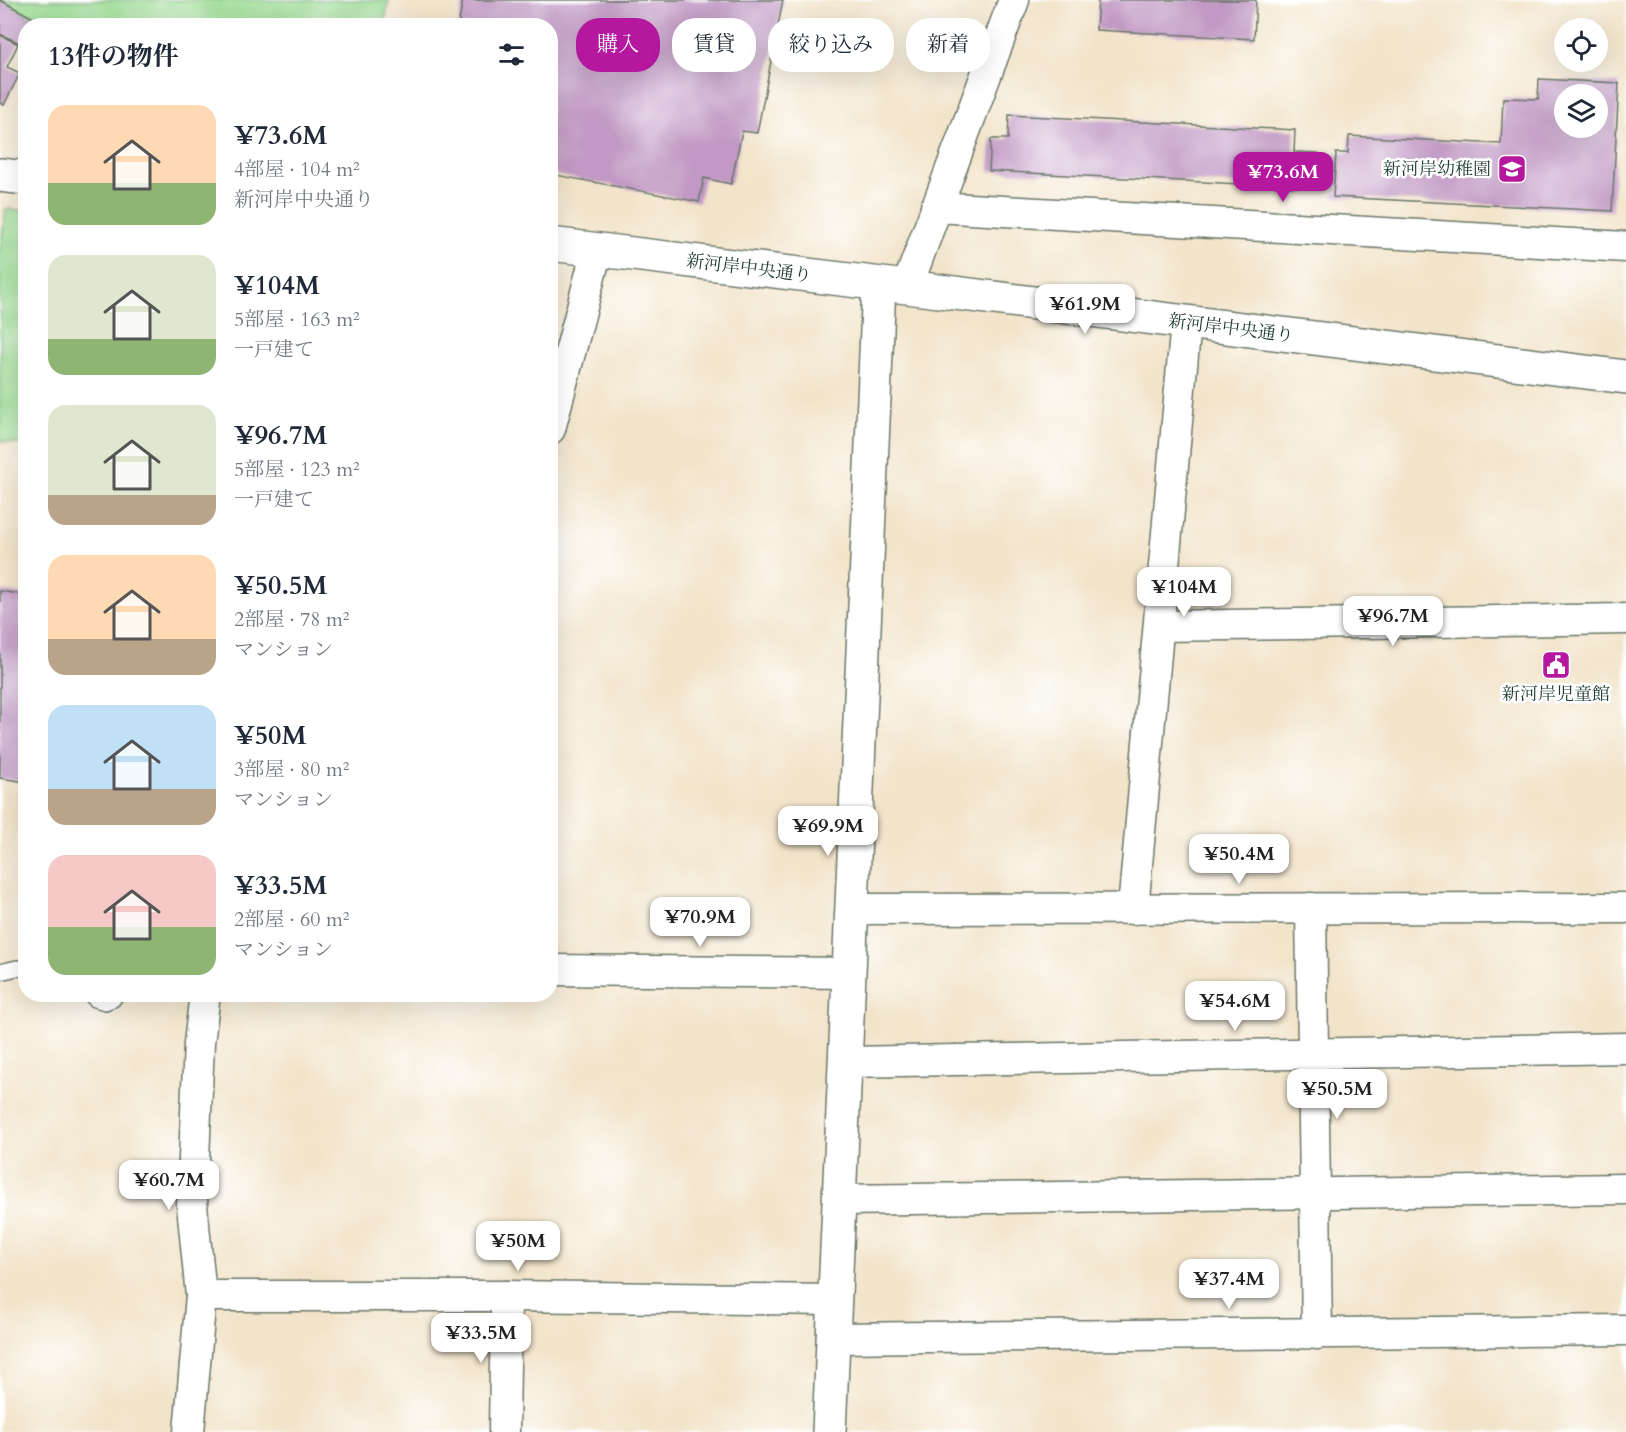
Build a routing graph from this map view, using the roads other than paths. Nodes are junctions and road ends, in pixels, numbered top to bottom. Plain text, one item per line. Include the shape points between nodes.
1 (1014, 0) edge
2 (0, 175) edge
3 (18, 177) edge
4 (936, 207) junction
5 (558, 245) edge
6 (1626, 248) edge
7 (597, 250) junction
8 (893, 285) junction
9 (1186, 322) junction
10 (1626, 377) edge
11 (558, 399) edge
12 (1626, 619) edge
13 (1160, 626) junction
14 (1311, 908) junction
15 (1626, 908) edge
16 (852, 909) junction
17 (1133, 909) junction
18 (18, 969) edge
19 (558, 970) edge
20 (0, 972) edge
21 (848, 973) junction
22 (204, 1002) edge
23 (1626, 1048) edge
24 (1312, 1054) junction
25 (846, 1062) junction
26 (1626, 1189) edge
27 (1314, 1194) junction
28 (840, 1200) junction
29 (201, 1296) junction
30 (506, 1296) junction
31 (835, 1299) junction
32 (1626, 1329) edge
33 (1317, 1334) junction
34 (833, 1338) junction
35 (189, 1432) edge
36 (504, 1432) edge
37 (829, 1432) edge

1 - 4 street
2 - 3 street
4 - 6 street
4 - 8 street
5 - 7 street, 新河岸中央通り
7 - 8 street, 新河岸中央通り
7 - 11 street
8 - 9 street, 新河岸中央通り
8 - 16 street
9 - 10 street, 新河岸中央通り
9 - 13 street
12 - 13 street
13 - 17 street
14 - 15 street
14 - 17 street
14 - 24 street
16 - 17 street
16 - 21 street
18 - 20 lane
19 - 21 street
21 - 25 street
22 - 29 street via 192,1205
23 - 24 street
24 - 25 street
24 - 27 street
25 - 28 street
26 - 27 street
27 - 28 street
27 - 33 street
28 - 31 street
29 - 30 street
29 - 35 street
30 - 31 street
30 - 36 street
31 - 34 street
32 - 33 street
33 - 34 street
34 - 37 street

